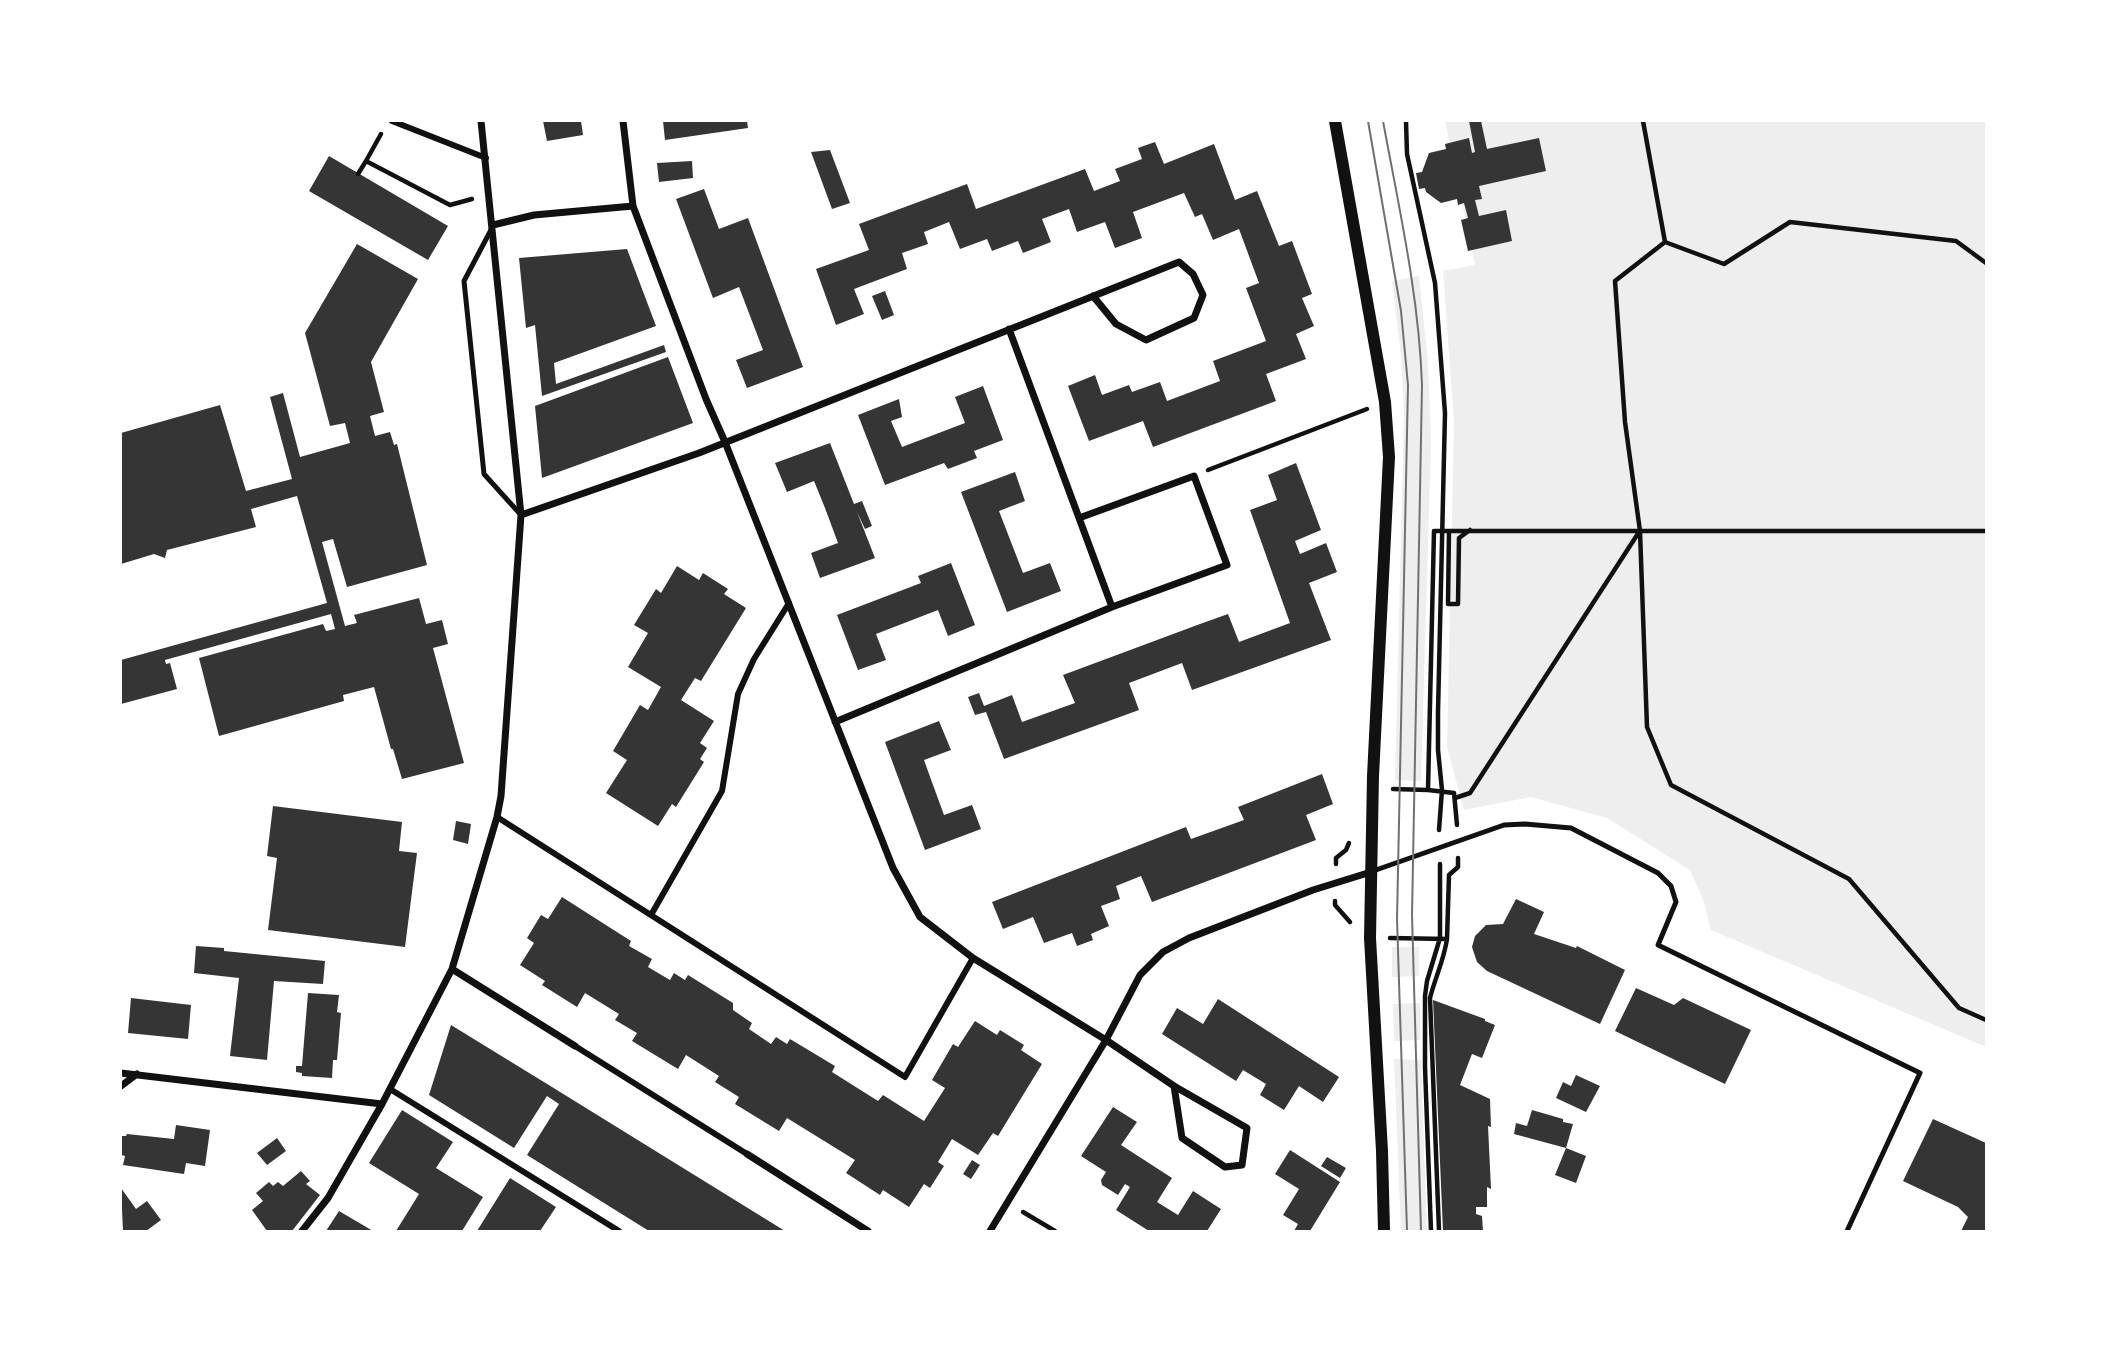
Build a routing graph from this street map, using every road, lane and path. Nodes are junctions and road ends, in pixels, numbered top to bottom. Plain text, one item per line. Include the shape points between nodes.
1 (392, 121) edge
2 (481, 121) edge
3 (623, 121) edge
4 (1335, 121) edge
5 (1406, 121) edge
6 (1643, 121) edge
7 (383, 131) dead end
8 (486, 158) junction
9 (366, 160) junction
10 (358, 174) dead end
11 (490, 194) junction
12 (633, 206) junction
13 (493, 225) junction
14 (1665, 242) junction
15 (1986, 263) edge
16 (1093, 296) junction
17 (1009, 329) junction
18 (1385, 402) junction
19 (725, 442) junction
20 (1194, 476) junction
21 (521, 515) junction
22 (1079, 518) junction
23 (1442, 530) junction
24 (1470, 530) junction
25 (1450, 531) junction
26 (1640, 531) junction
27 (1986, 531) edge
28 (789, 603) junction
29 (1112, 607) junction
30 (835, 722) junction
31 (1373, 788) junction
32 (1455, 798) dead end
33 (498, 817) junction
34 (1440, 847) junction
35 (1371, 872) junction
36 (651, 915) junction
37 (1447, 939) dead end
38 (973, 958) junction
39 (452, 969) junction
40 (1986, 1020) edge
41 (1106, 1040) junction
42 (575, 1046) joint
43 (121, 1073) edge
44 (138, 1074) junction
45 (121, 1086) edge
46 (1174, 1086) junction
47 (390, 1089) junction
48 (382, 1104) junction
49 (747, 1154) joint
50 (1007, 1204) junction
51 (302, 1231) edge
52 (620, 1231) edge
53 (868, 1231) edge
54 (990, 1231) edge
55 (1055, 1231) edge
56 (1384, 1231) edge
57 (1431, 1231) edge
58 (1439, 1231) edge
59 (1847, 1231) edge

1 - 8 street
2 - 8 street
3 - 12 street
4 - 18 street
5 - 23 path via 1407,153 1435,283 1442,362
6 - 14 path
7 - 9 path
8 - 11 street
9 - 10 path
9 - 11 path via 450,205
11 - 13 street
12 - 13 street via 534,215
12 - 19 street
13 - 21 street
13 - 21 lane via 464,281 484,474
14 - 15 path via 1724,264 1790,222 1956,241
14 - 26 path via 1615,281 1625,422
16 - 16 street via 1179,262 1193,274 1203,295 1194,318 1146,340 1116,324
16 - 17 street
17 - 19 street
17 - 22 street
18 - 20 path
18 - 31 street via 1389,457
19 - 21 street
19 - 28 street
20 - 22 street
20 - 29 street via 1227,565
21 - 33 street
22 - 29 street
23 - 25 path
23 - 31 path via 1434,531 1428,790
23 - 34 path via 1437,750 1442,790
24 - 25 path
24 - 25 path via 1459,538 1458,604 1448,604
24 - 26 path
26 - 27 path
26 - 32 path via 1470,793
26 - 40 path via 1647,727 1671,785 1849,879 1959,1007
28 - 30 street
28 - 36 street via 738,694 722,791
29 - 30 street
30 - 38 street via 892,868 920,917
31 - 35 street
33 - 36 street
33 - 39 street
34 - 35 lane
34 - 57 path via 1440,938 1425,996
34 - 59 lane via 1504,825 1571,828 1658,873 1671,886 1676,902 1658,945 1920,1073
35 - 41 street via 1189,937 1163,952 1140,975
35 - 56 street
36 - 38 street via 905,1077
37 - 58 path via 1430,999
38 - 41 street
39 - 42 street
39 - 47 street
41 - 46 street
41 - 50 street
42 - 49 street
43 - 44 street
44 - 45 street
44 - 48 street
46 - 46 street via 1247,1128 1242,1165 1225,1167 1182,1138
47 - 48 street
47 - 52 street
48 - 51 street via 328,1198
49 - 53 street
50 - 54 street
50 - 55 path

